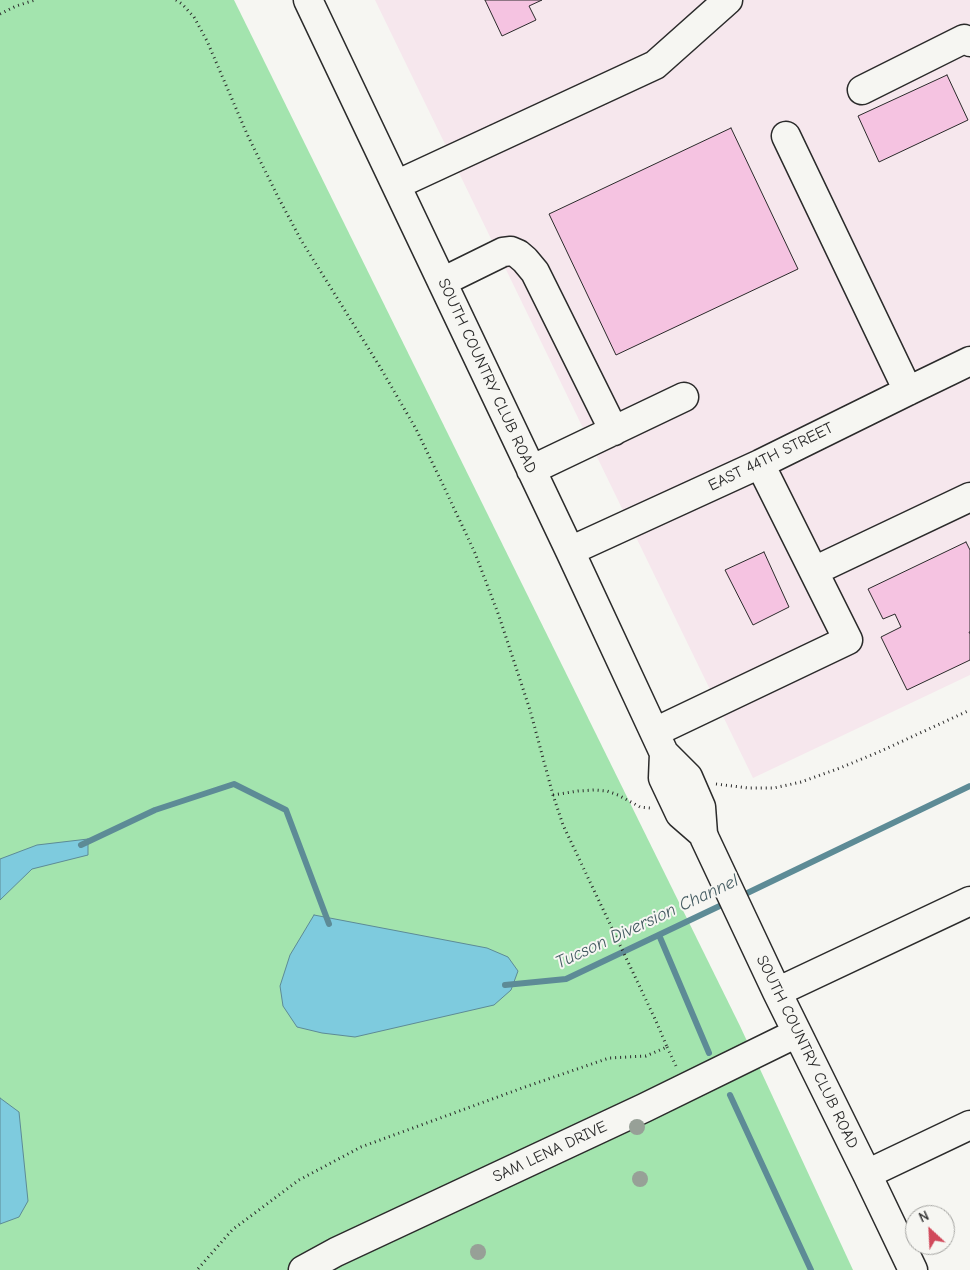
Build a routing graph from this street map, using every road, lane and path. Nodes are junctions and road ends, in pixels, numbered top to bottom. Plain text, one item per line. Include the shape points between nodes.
1 (35, 0) edge
2 (176, 0) edge
3 (308, 0) edge
4 (728, 0) edge
5 (0, 14) edge
6 (970, 42) edge
7 (862, 90) dead end
8 (786, 136) dead end
9 (396, 185) junction
10 (442, 282) junction
11 (970, 361) edge
12 (908, 391) junction
13 (684, 397) dead end
14 (614, 431) junction
15 (760, 464) junction
16 (531, 470) junction
17 (970, 497) edge
18 (570, 551) junction
19 (814, 571) junction
20 (970, 710) edge
21 (660, 742) junction
22 (713, 784) dead end
23 (554, 795) junction
24 (651, 808) dead end
25 (970, 901) edge
26 (772, 981) junction
27 (797, 1033) junction
28 (970, 1125) edge
29 (867, 1174) junction
30 (196, 1270) edge
31 (303, 1270) edge
32 (913, 1270) edge

1 - 5 path
2 - 23 path via 194,17 207,40 277,195 416,429 444,487 500,616
3 - 9 street, SOUTH COUNTRY CLUB ROAD
4 - 9 street via 656,65
6 - 7 street via 964,39
8 - 12 street
9 - 10 street, SOUTH COUNTRY CLUB ROAD
10 - 14 street via 503,252 511,251 525,260 535,272
10 - 16 street, SOUTH COUNTRY CLUB ROAD
11 - 12 street, EAST 44TH STREET
12 - 15 street, EAST 44TH STREET
13 - 14 street
14 - 16 street
15 - 18 street, EAST 44TH STREET
15 - 19 street
16 - 18 street, SOUTH COUNTRY CLUB ROAD
17 - 19 street
18 - 21 street, SOUTH COUNTRY CLUB ROAD
19 - 21 street via 848,640
20 - 22 path via 864,758 801,782 774,788
21 - 26 street, SOUTH COUNTRY CLUB ROAD via 663,778 680,814 704,836
23 - 24 path via 607,791 640,807
23 - 30 path via 563,825 667,1046 646,1056 608,1058 361,1147 299,1180 232,1230
25 - 26 street
26 - 27 street, SOUTH COUNTRY CLUB ROAD
27 - 29 street, SOUTH COUNTRY CLUB ROAD
27 - 31 street, SAM LENA DRIVE
28 - 29 street
29 - 32 street, SOUTH COUNTRY CLUB ROAD

